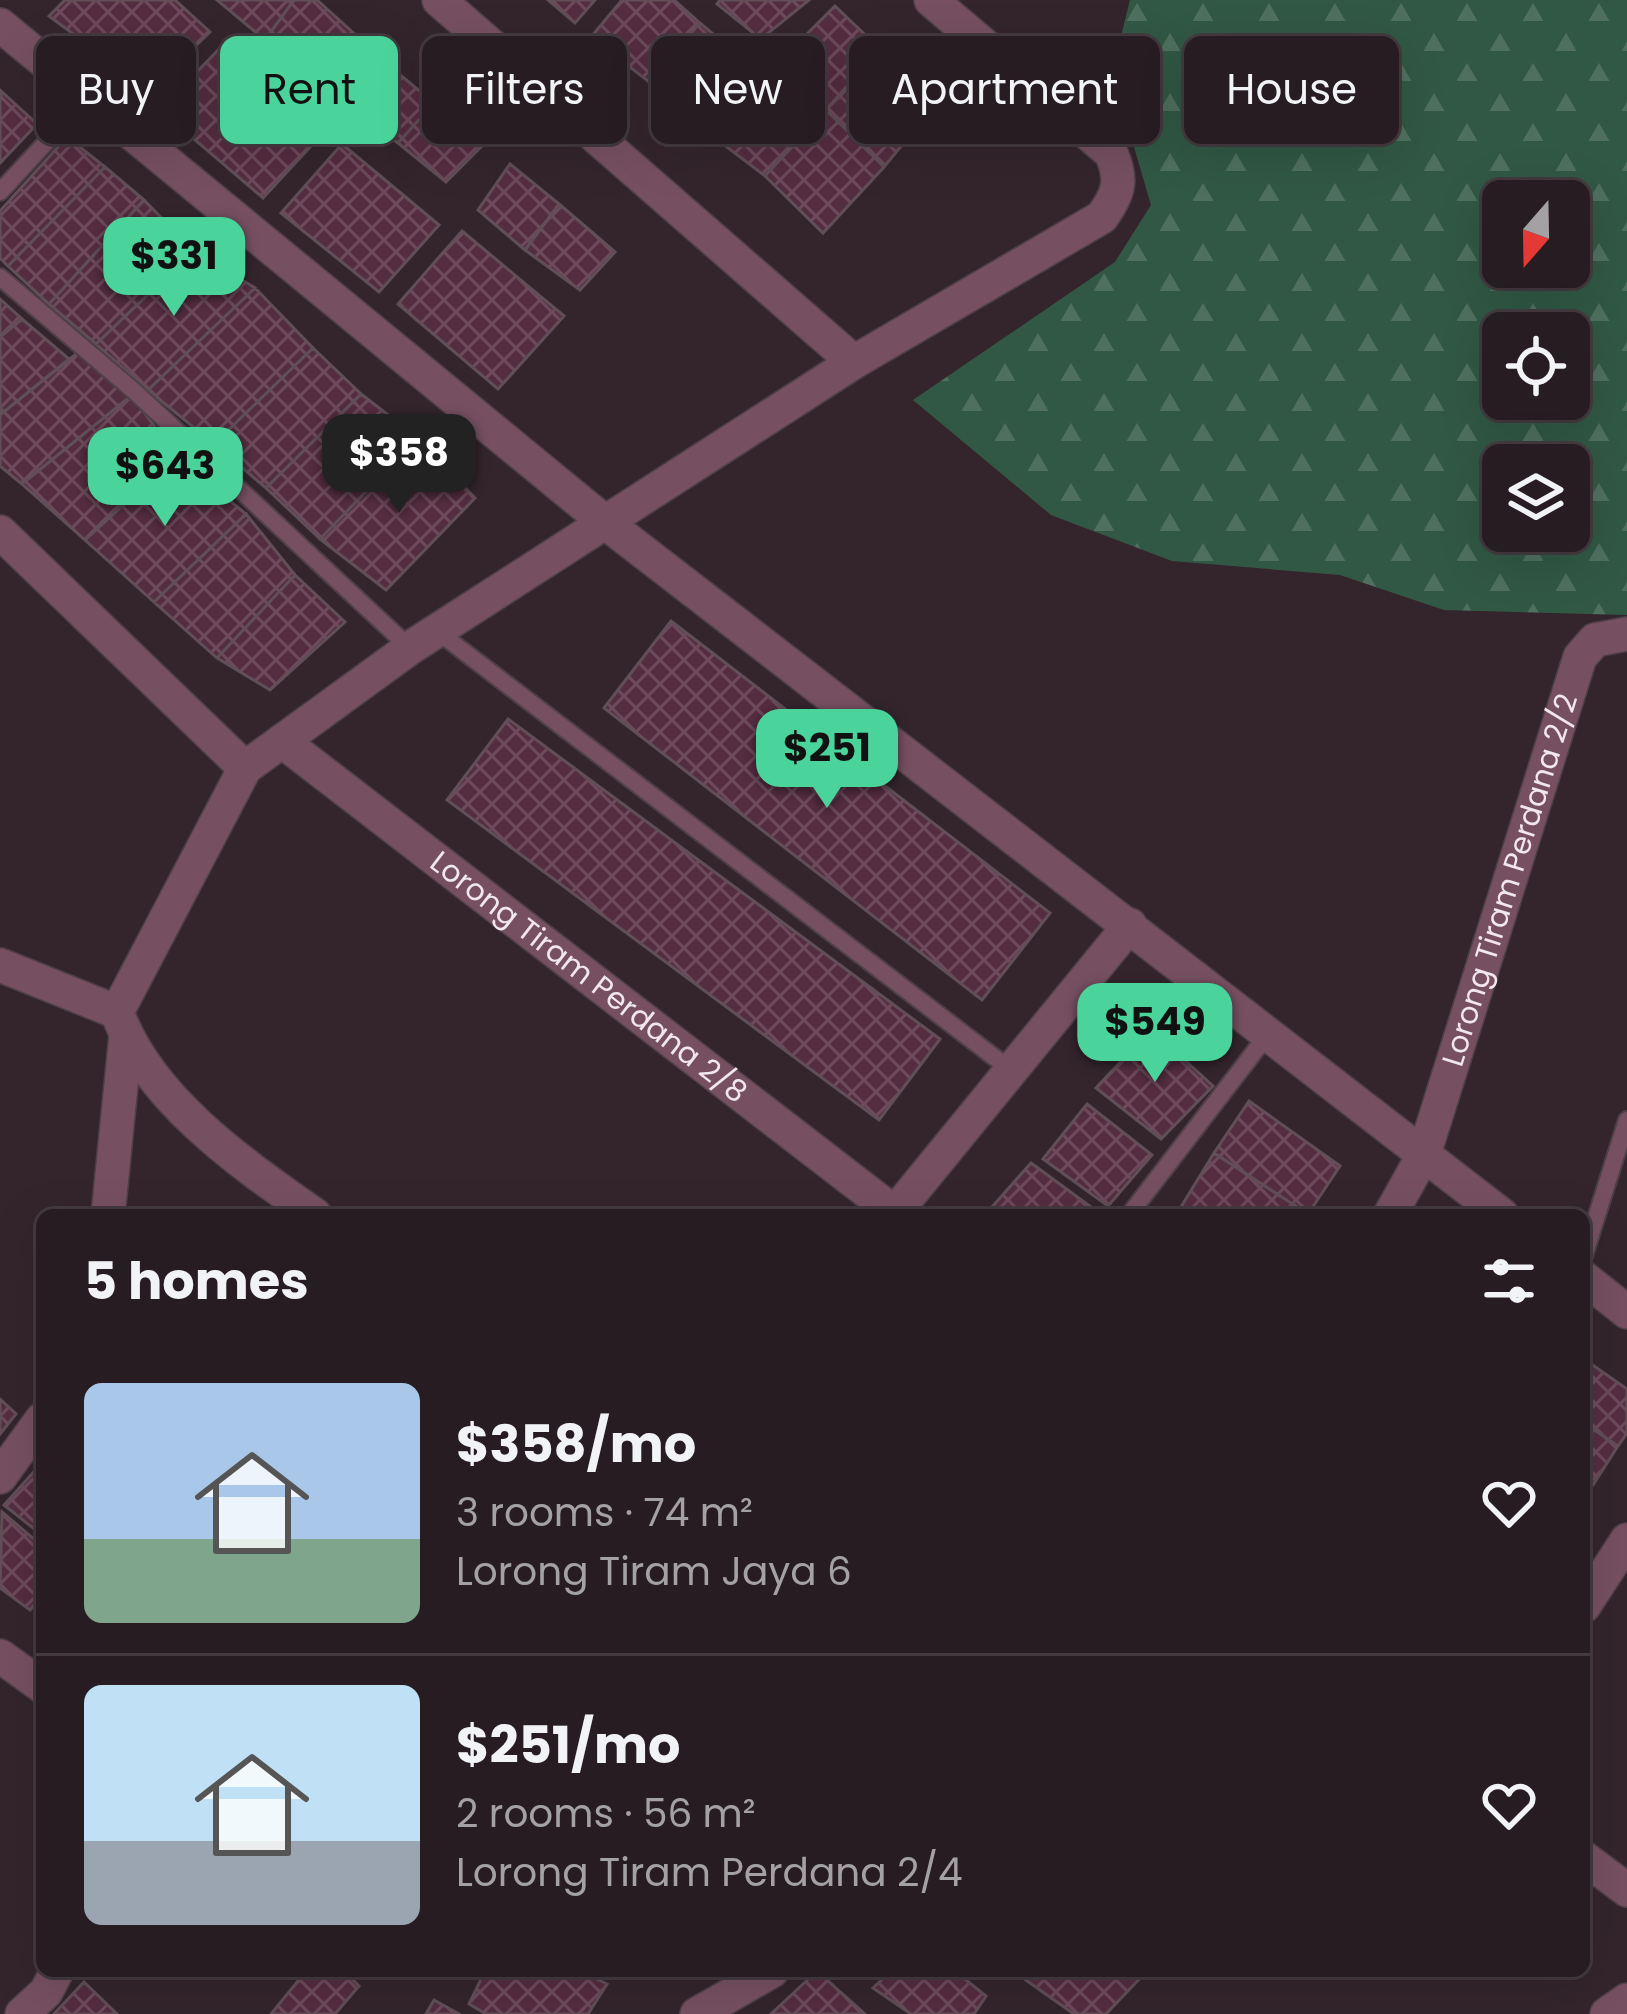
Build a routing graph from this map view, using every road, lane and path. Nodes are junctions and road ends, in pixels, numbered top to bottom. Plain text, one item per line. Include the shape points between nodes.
1 (439, 0) edge
2 (931, 0) edge
3 (0, 26) edge
4 (36, 56) edge
5 (44, 144) edge
6 (143, 144) edge
7 (0, 192) edge
8 (0, 277) edge
9 (854, 362) junction
10 (606, 523) junction
11 (2, 539) edge
12 (1627, 634) edge
13 (423, 640) junction
14 (282, 742) junction
15 (245, 768) junction
16 (1130, 925) junction
17 (5, 974) edge
18 (121, 1024) junction
19 (1268, 1034) junction
20 (1012, 1070) junction
21 (1627, 1120) edge
22 (1424, 1154) junction
23 (108, 1209) edge
24 (306, 1209) edge
25 (888, 1209) edge
26 (898, 1209) edge
27 (1135, 1209) edge
28 (1393, 1209) edge
29 (1494, 1209) edge
30 (1590, 1237) edge
31 (1590, 1283) edge
32 (1627, 1312) edge
33 (36, 1427) edge
34 (0, 1477) edge
35 (1627, 1540) edge
36 (1590, 1597) edge
37 (0, 1656) edge
38 (36, 1682) edge
39 (1590, 1862) edge
40 (1627, 1890) edge
41 (54, 1977) edge
42 (762, 1977) edge
43 (1627, 2000) edge
44 (22, 2014) edge
45 (697, 2014) edge
46 (1607, 2014) edge

1 - 9 street
2 - 9 street via 1111,153 1121,175 1102,217
3 - 4 street
5 - 7 lane
6 - 10 street
8 - 13 lane
9 - 10 street
10 - 13 street
10 - 16 street
11 - 15 street
12 - 22 street, Lorong Tiram Perdana 2/2 via 1595,640 1575,668
13 - 14 street
13 - 20 lane
14 - 15 street
14 - 25 street, Lorong Tiram Perdana 2/8
15 - 18 street
16 - 19 street
16 - 20 street
17 - 18 street
18 - 23 street
18 - 24 street via 178,1104
19 - 22 street
19 - 27 lane
20 - 26 street
21 - 30 lane
22 - 28 street, Lorong Tiram Perdana 2/2
22 - 29 street
31 - 32 street
33 - 34 street
35 - 36 street
37 - 38 street
39 - 40 street
41 - 44 street
42 - 45 street
43 - 46 street

